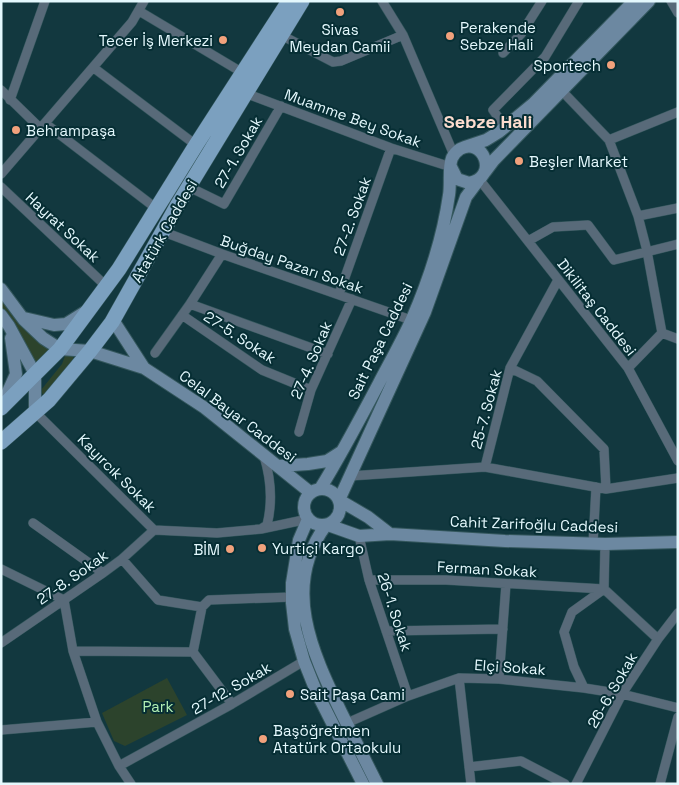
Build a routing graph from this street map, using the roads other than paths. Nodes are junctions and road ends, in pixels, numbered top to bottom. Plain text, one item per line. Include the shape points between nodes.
1 (45, 1) edge
2 (144, 1) edge
3 (289, 1) edge
4 (302, 1) edge
5 (382, 1) edge
6 (542, 1) edge
7 (579, 1) edge
8 (634, 1) edge
9 (649, 1) edge
10 (671, 1) edge
11 (139, 11) junction
12 (678, 13) edge
13 (281, 35) junction
14 (403, 35) junction
15 (503, 54) dead end
16 (94, 68) junction
17 (244, 73) junction
18 (1, 90) edge
19 (562, 91) junction
20 (245, 93) junction
21 (10, 100) junction
22 (281, 106) junction
23 (678, 112) edge
24 (44, 126) junction
25 (505, 127) junction
26 (609, 140) junction
27 (196, 145) junction
28 (392, 148) junction
29 (456, 157) junction
30 (1, 174) edge
31 (479, 179) junction
32 (1, 187) edge
33 (189, 187) junction
34 (678, 208) edge
35 (157, 209) junction
36 (638, 216) junction
37 (164, 232) junction
38 (528, 241) junction
39 (678, 244) edge
40 (648, 250) junction
41 (222, 254) junction
42 (558, 280) junction
43 (106, 286) junction
44 (1, 289) edge
45 (339, 294) junction
46 (352, 299) junction
47 (190, 304) junction
48 (89, 310) junction
49 (182, 315) junction
50 (23, 318) junction
51 (5, 320) edge
52 (113, 320) junction
53 (411, 320) junction
54 (662, 333) junction
55 (678, 339) edge
56 (60, 349) junction
57 (90, 352) junction
58 (155, 352) dead end
59 (328, 354) junction
60 (144, 368) junction
61 (510, 368) junction
62 (628, 368) junction
63 (35, 374) junction
64 (312, 390) junction
65 (1, 408) edge
66 (35, 412) junction
67 (299, 432) dead end
68 (1, 442) edge
69 (343, 451) junction
70 (263, 454) junction
71 (678, 461) edge
72 (278, 466) junction
73 (485, 467) junction
74 (350, 476) junction
75 (678, 478) edge
76 (596, 487) junction
77 (606, 489) junction
78 (315, 491) junction
79 (339, 500) junction
80 (308, 519) junction
81 (33, 523) dead end
82 (327, 525) junction
83 (261, 529) junction
84 (154, 530) junction
85 (390, 534) junction
86 (359, 536) junction
87 (678, 542) edge
88 (599, 544) junction
89 (122, 559) junction
90 (1, 569) edge
91 (103, 573) junction
92 (369, 580) junction
93 (506, 584) junction
94 (604, 589) junction
95 (292, 597) junction
96 (64, 600) junction
97 (202, 607) junction
98 (678, 613) edge
99 (503, 629) junction
100 (386, 631) junction
101 (658, 639) junction
102 (1, 643) edge
103 (73, 652) junction
104 (193, 652) junction
105 (304, 661) junction
106 (460, 678) junction
107 (499, 678) junction
108 (584, 688) junction
109 (622, 694) junction
110 (408, 696) junction
111 (232, 704) junction
112 (678, 708) edge
113 (678, 718) edge
114 (97, 722) junction
115 (347, 723) junction
116 (1, 730) edge
117 (119, 766) junction
118 (469, 767) junction
119 (131, 784) edge
120 (363, 784) edge
121 (377, 784) edge
122 (471, 784) edge
123 (565, 784) edge
124 (576, 784) edge
125 (660, 784) edge

1 - 21 street
2 - 11 street
3 - 17 main road, Atatürk Caddesi
4 - 13 main road, Atatürk Caddesi
5 - 14 street
6 - 15 street via 521,34
7 - 25 street via 545,57 493,110
8 - 25 street via 534,103
9 - 19 street, Sait Paşa Caddesi
10 - 12 street
11 - 16 street
11 - 17 street
13 - 14 street via 333,62
13 - 20 main road, Atatürk Caddesi
14 - 29 street
16 - 24 street
16 - 27 street
17 - 27 main road, Atatürk Caddesi
18 - 21 street
19 - 26 street
19 - 31 street, Sait Paşa Caddesi
20 - 22 street, Muamme Bey Sokak
20 - 33 main road, Atatürk Caddesi
21 - 24 street
22 - 28 street, Muamme Bey Sokak
22 - 33 street, 27-1. Sokak via 224,204
23 - 26 street
24 - 30 street
24 - 35 street
25 - 29 street
26 - 36 street
27 - 35 main road, Atatürk Caddesi
28 - 29 street, Muamme Bey Sokak
28 - 45 street, 27-2. Sokak
29 - 31 street via 454,176 469,183
29 - 31 street via 475,148 484,156 486,167
29 - 53 street, Sait Paşa Caddesi via 443,224
31 - 38 street, Dikilitaş Caddesi
31 - 74 street, Sait Paşa Caddesi via 463,203 425,312
32 - 43 street, Hayrat Sokak
33 - 37 main road, Atatürk Caddesi
34 - 36 street
35 - 43 main road, Atatürk Caddesi
36 - 40 street
37 - 41 street, Buğday Pazarı Sokak
37 - 52 main road, Atatürk Caddesi
38 - 40 street via 553,227 588,225 614,260
38 - 42 street, Dikilitaş Caddesi
39 - 40 street
40 - 54 street
41 - 45 street, Buğday Pazarı Sokak
41 - 47 street
42 - 61 street, 25-7. Sokak
42 - 62 street, Dikilitaş Caddesi
43 - 48 main road, Atatürk Caddesi
44 - 50 street
45 - 46 street, Buğday Pazarı Sokak
46 - 53 street, Buğday Pazarı Sokak
46 - 59 street, 27-4. Sokak
47 - 49 street
47 - 59 street, 27-5. Sokak
48 - 50 street via 66,324 54,325
48 - 56 main road, Atatürk Caddesi
49 - 58 street
49 - 64 street, 27-5. Sokak via 262,370
50 - 56 street
51 - 63 street
51 - 65 street via 16,374
52 - 57 main road, Atatürk Caddesi
52 - 60 street
53 - 69 street, Sait Paşa Caddesi
54 - 55 street
54 - 62 street
56 - 57 street
56 - 63 main road, Atatürk Caddesi
57 - 60 street
57 - 66 main road, Atatürk Caddesi
59 - 64 street, 27-4. Sokak
60 - 70 street, Celal Bayar Caddesi via 205,408
61 - 73 street, 25-7. Sokak
61 - 77 street via 537,381 604,449
62 - 71 street, Dikilitaş Caddesi
63 - 65 main road, Atatürk Caddesi
63 - 66 street
64 - 67 street, 27-4. Sokak
66 - 68 main road, Atatürk Caddesi
66 - 84 street, Kayırcık Sokak
69 - 72 street via 327,460
69 - 78 street, Sait Paşa Caddesi
70 - 72 street, Celal Bayar Caddesi
70 - 83 street via 269,472 270,501 266,525
72 - 78 street, Celal Bayar Caddesi
73 - 74 street
73 - 76 street
74 - 79 street, Sait Paşa Caddesi
75 - 77 street
76 - 77 street
76 - 88 street
78 - 79 street via 331,491
78 - 80 street via 304,506
79 - 82 street via 340,514
79 - 85 street
80 - 82 street via 317,525
80 - 83 street, Kayırcık Sokak
80 - 95 street via 299,540
81 - 91 street
82 - 86 street, Cahit Zarifoğlu Caddesi
82 - 115 street via 312,548 305,567 304,612 317,660
83 - 84 street, Kayırcık Sokak via 217,534
84 - 89 street, 27-8. Sokak
85 - 86 street, Cahit Zarifoğlu Caddesi
85 - 88 street, Cahit Zarifoğlu Caddesi
86 - 92 street, 26-1. Sokak
87 - 88 street, Cahit Zarifoğlu Caddesi
88 - 94 street
89 - 91 street, 27-8. Sokak
89 - 97 street via 158,600
90 - 96 street
91 - 96 street, 27-8. Sokak
92 - 93 street, Ferman Sokak
92 - 100 street, 26-1. Sokak
93 - 94 street, Ferman Sokak
93 - 99 street
94 - 101 street
94 - 108 street via 572,612 564,632
95 - 97 street via 209,600
95 - 105 street via 295,628
96 - 102 street, 27-8. Sokak
96 - 103 street
97 - 104 street
98 - 101 street, 26-6. Sokak
99 - 100 street
99 - 107 street
100 - 110 street, 26-1. Sokak
101 - 109 street, 26-6. Sokak
103 - 104 street
103 - 114 street
104 - 111 street
105 - 111 street, 27-12. Sokak
105 - 120 street
106 - 107 street, Elçi Sokak
106 - 110 street, Elçi Sokak
106 - 118 street
107 - 108 street, Elçi Sokak
108 - 109 street, Elçi Sokak
109 - 112 street, Elçi Sokak
109 - 124 street, 26-6. Sokak
110 - 115 street, Elçi Sokak
111 - 117 street, 27-12. Sokak
113 - 125 street
114 - 116 street
114 - 117 street
115 - 121 street
117 - 119 street
118 - 122 street
118 - 123 street via 521,761

